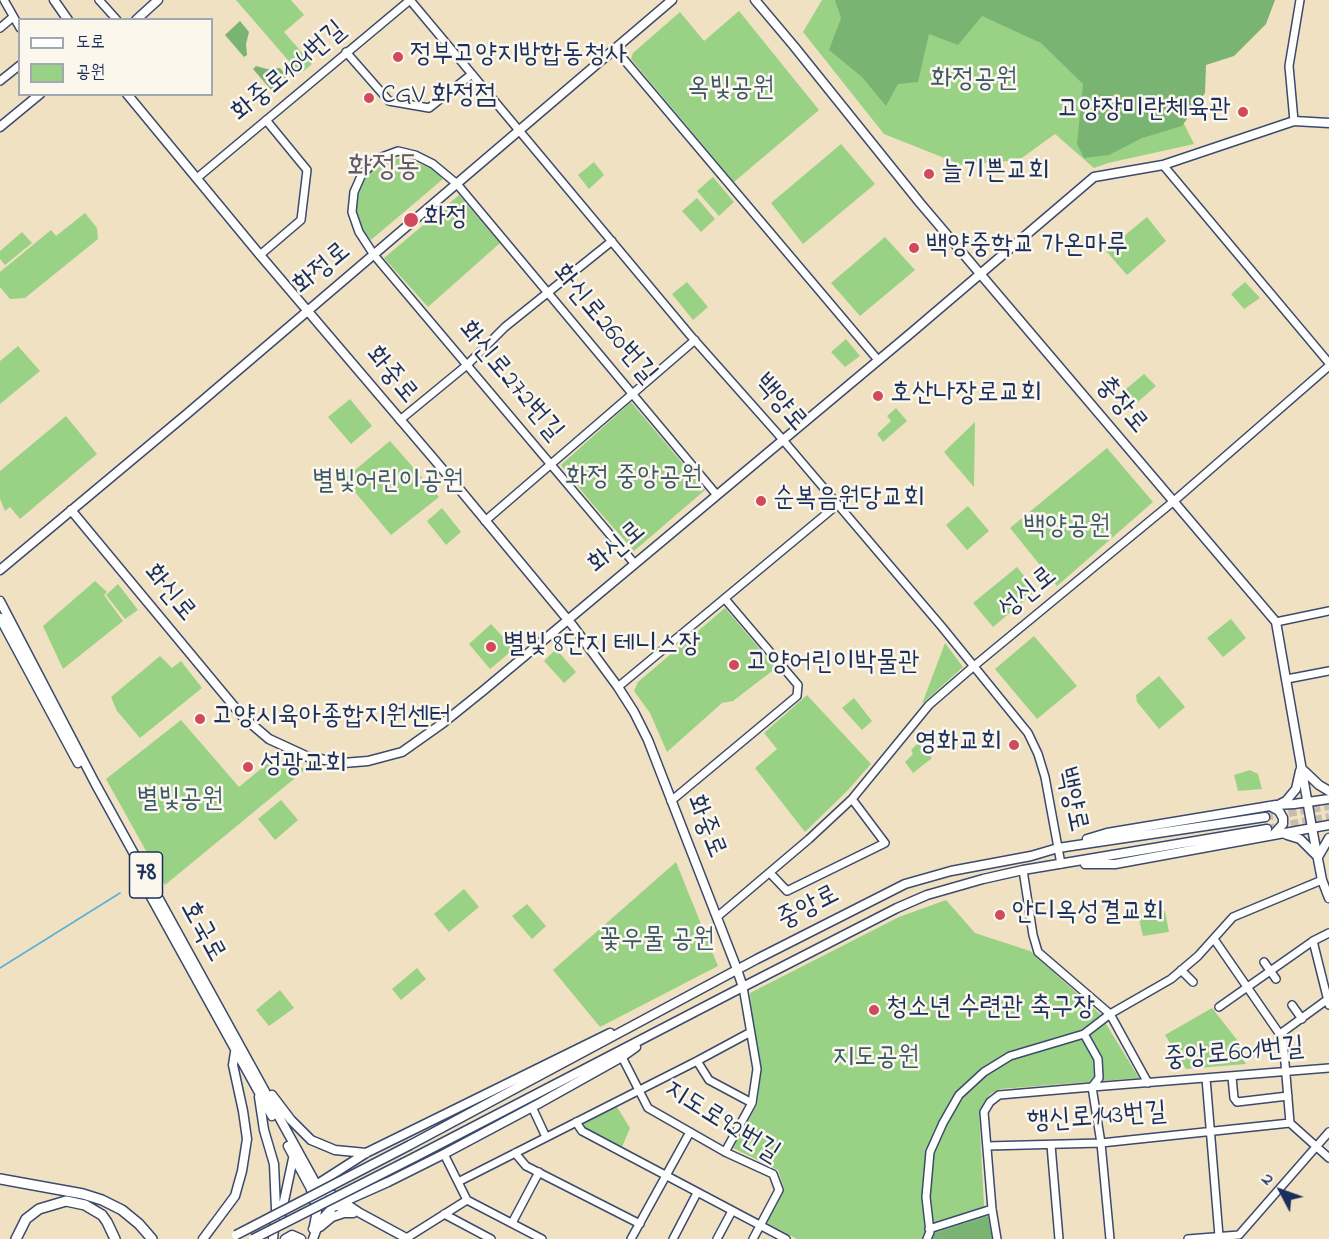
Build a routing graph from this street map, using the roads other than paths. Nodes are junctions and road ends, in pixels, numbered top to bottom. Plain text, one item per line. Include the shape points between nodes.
1 (4, 0) edge
2 (54, 0) edge
3 (99, 0) edge
4 (158, 0) edge
5 (410, 0) edge
6 (672, 0) edge
7 (755, 0) edge
8 (1300, 0) edge
9 (14, 17) junction
10 (67, 18) edge
11 (115, 18) edge
12 (138, 18) edge
13 (18, 24) edge
14 (0, 28) edge
15 (615, 49) junction
16 (346, 52) junction
17 (18, 67) edge
18 (472, 74) junction
19 (0, 81) edge
20 (38, 96) edge
21 (129, 96) edge
22 (266, 120) junction
23 (1294, 121) junction
24 (1329, 123) edge
25 (0, 127) edge
26 (519, 130) junction
27 (1163, 165) junction
28 (197, 178) junction
29 (457, 184) junction
30 (612, 241) junction
31 (260, 255) junction
32 (374, 255) junction
33 (980, 274) junction
34 (548, 291) junction
35 (308, 311) junction
36 (694, 340) junction
37 (878, 360) junction
38 (1329, 364) edge
39 (467, 365) junction
40 (632, 393) junction
41 (400, 420) junction
42 (782, 439) junction
43 (550, 465) junction
44 (716, 494) junction
45 (1174, 501) junction
46 (837, 505) junction
47 (71, 510) junction
48 (485, 521) junction
49 (634, 563) junction
50 (0, 570) edge
51 (725, 599) junction
52 (0, 601) edge
53 (1329, 611) edge
54 (0, 618) edge
55 (567, 619) junction
56 (1276, 622) junction
57 (974, 666) junction
58 (1329, 672) edge
59 (1287, 679) junction
60 (618, 687) junction
61 (1301, 768) junction
62 (1329, 791) edge
63 (852, 799) junction
64 (1329, 799) edge
65 (670, 801) junction
66 (1307, 803) junction
67 (1273, 806) junction
68 (1264, 817) tunnel mouth
69 (1329, 825) edge
70 (1312, 828) junction
71 (1269, 833) junction
72 (1282, 834) junction
73 (1329, 838) edge
74 (1058, 848) junction
75 (1318, 857) junction
76 (1061, 864) junction
77 (1023, 870) junction
78 (770, 873) junction
79 (1322, 880) junction
80 (1329, 898) edge
81 (717, 917) junction
82 (1329, 933) edge
83 (1214, 939) junction
84 (1313, 941) junction
85 (1264, 963) dead end
86 (1181, 970) junction
87 (737, 971) junction
88 (1270, 971) junction
89 (1276, 979) dead end
90 (1193, 982) dead end
91 (743, 987) junction
92 (1247, 987) junction
93 (1328, 1002) edge
94 (1292, 1005) dead end
95 (670, 1006) junction
96 (1219, 1007) dead end
97 (1110, 1014) junction
98 (1302, 1018) junction
99 (663, 1028) junction
100 (749, 1033) junction
101 (1084, 1034) junction
102 (1280, 1034) junction
103 (235, 1051) junction
104 (622, 1057) junction
105 (697, 1061) junction
106 (1329, 1068) edge
107 (1286, 1071) junction
108 (256, 1073) junction
109 (1232, 1077) junction
110 (1206, 1078) junction
111 (1148, 1083) junction
112 (1092, 1087) junction
113 (640, 1090) junction
114 (258, 1091) junction
115 (1288, 1096) junction
116 (752, 1103) junction
117 (532, 1107) junction
118 (576, 1122) junction
119 (1290, 1123) junction
120 (1211, 1131) junction
121 (690, 1132) junction
122 (1329, 1132) edge
123 (546, 1137) junction
124 (1101, 1143) junction
125 (1051, 1144) junction
126 (987, 1146) junction
127 (1316, 1146) junction
128 (294, 1152) junction
129 (725, 1152) junction
130 (366, 1153) junction
131 (514, 1153) junction
132 (444, 1154) junction
133 (1329, 1158) edge
134 (539, 1172) junction
135 (666, 1176) junction
136 (0, 1179) edge
137 (458, 1182) junction
138 (314, 1187) junction
139 (698, 1193) junction
140 (320, 1196) junction
141 (467, 1200) junction
142 (339, 1205) junction
143 (992, 1209) junction
144 (732, 1211) junction
145 (360, 1213) junction
146 (444, 1214) junction
147 (512, 1224) junction
148 (640, 1224) junction
149 (760, 1226) junction
150 (929, 1230) junction
151 (315, 1232) edge
152 (1219, 1236) junction
153 (232, 1237) edge
154 (1242, 1237) edge
155 (16, 1239) edge
156 (115, 1239) edge
157 (152, 1239) edge
158 (203, 1239) edge
159 (253, 1239) edge
160 (273, 1239) edge
161 (278, 1239) edge
162 (285, 1239) edge
163 (301, 1239) edge
164 (407, 1239) edge
165 (491, 1239) edge
166 (542, 1239) edge
167 (631, 1239) edge
168 (673, 1239) edge
169 (717, 1239) edge
170 (753, 1239) edge
171 (786, 1239) edge
172 (927, 1239) edge
173 (998, 1239) edge
174 (1059, 1239) edge
175 (1110, 1239) edge
176 (1188, 1239) edge

1 - 9 street
2 - 10 main road
3 - 11 street
4 - 12 main road
5 - 16 street, 화중로104번길
5 - 18 street, 백양로
6 - 15 main road, 화정로
7 - 33 main road, 충장로
8 - 23 street via 1289,66
9 - 13 street
9 - 14 street
15 - 26 main road, 화정로
15 - 37 street
16 - 18 street via 389,101 429,108
16 - 22 street, 화중로104번길
17 - 19 street
18 - 26 street, 백양로
20 - 25 main road
21 - 28 main road, 화중로
22 - 28 street, 화중로104번길
22 - 31 street via 307,170 301,220
23 - 24 main road, 화신로
23 - 27 main road, 화신로
26 - 29 main road, 화정로
26 - 30 street, 백양로
27 - 33 main road, 화신로 via 1094,177
27 - 38 street
28 - 31 main road, 화중로
29 - 32 main road, 화정로
29 - 32 street, 화신로260번길 via 415,155 398,152 379,158 357,182 353,202 355,223
29 - 34 street, 화신로260번길
30 - 34 street
30 - 36 street, 백양로
31 - 35 main road, 화중로
32 - 35 main road, 화정로
32 - 39 street, 화신로272번길
33 - 37 main road, 화신로
33 - 45 main road, 충장로
34 - 39 street
34 - 40 street, 화신로260번길
35 - 41 main road, 화중로
35 - 47 main road, 화정로
36 - 40 street
36 - 42 street, 백양로
37 - 42 main road, 화신로
38 - 45 street, 성신로
39 - 41 street
39 - 43 street, 화신로272번길
40 - 43 street
40 - 44 street, 화신로260번길
41 - 48 main road, 화중로
42 - 44 main road, 화신로
42 - 46 street, 백양로
43 - 48 street
43 - 49 street, 화신로272번길
44 - 49 main road, 화신로
45 - 56 main road, 충장로
45 - 57 street, 성신로
46 - 51 street
46 - 57 street, 백양로
47 - 50 main road, 화정로
47 - 55 main road, 화신로 via 242,716 269,739 320,760 368,761 402,752 443,723
48 - 55 main road, 화중로
49 - 55 main road, 화신로
51 - 60 street
51 - 65 street via 798,685 797,696
52 - 108 main road, 호국로 / 78 via 95,783
53 - 56 street
54 - 103 main road, 호국로 / 78
55 - 60 main road, 화중로
56 - 59 main road, 충장로
57 - 63 street, 성신로 via 929,705
57 - 74 street, 백양로 via 1028,733 1038,754
58 - 59 street
59 - 61 main road, 충장로
60 - 65 main road, 화중로 via 648,740
61 - 62 main road
61 - 66 main road, 충장로
61 - 67 main road via 1291,796
63 - 78 street, 성신로
63 - 78 street via 885,843 787,891
64 - 66 main road
65 - 81 main road, 화중로
66 - 67 main road
66 - 70 main road, 충장로
67 - 71 main road via 1283,824
67 - 74 main road via 1107,833
68 - 74 main road, 중앙로
69 - 70 main road, 중앙로
70 - 72 main road, 중앙로
70 - 75 main road, 충장로
71 - 72 main road, 중앙로
71 - 76 main road, 중앙로 via 1115,864
72 - 75 main road via 1300,839
73 - 75 main road
74 - 76 street, 백양로
74 - 87 main road, 중앙로 via 904,884
75 - 79 main road, 충장로
76 - 77 main road, 중앙로
77 - 91 main road, 중앙로 via 927,895
77 - 97 street, 중앙로601번길 via 1038,952
78 - 81 street, 성신로
79 - 80 main road, 충장로
79 - 83 street via 1233,917
81 - 87 main road, 화중로
82 - 84 street
83 - 86 street
83 - 92 street
84 - 88 street
84 - 93 street
85 - 88 street
86 - 90 street
86 - 97 street
87 - 91 main road, 화중로
87 - 95 main road, 중앙로
88 - 89 street
88 - 92 street
91 - 99 main road, 중앙로
91 - 100 street
92 - 96 street
92 - 102 street
93 - 98 street
94 - 98 street
95 - 130 main road
95 - 153 main road, 중앙로, bridge
97 - 101 street
97 - 111 street, 중앙로601번길
98 - 102 street
99 - 104 main road
99 - 159 main road, 중앙로, bridge
100 - 105 street
100 - 116 street via 757,1070
101 - 112 street via 1098,1059 1099,1078
101 - 150 street via 1010,1056 984,1072 959,1095 928,1161
102 - 107 street
103 - 114 main road, 호국로 / 78
103 - 158 main road via 233,1065 247,1139 235,1196
104 - 113 street, 지도로92번길
104 - 117 main road
105 - 113 street
105 - 116 street via 709,1080
106 - 107 street, 중앙로601번길
107 - 109 street, 중앙로601번길
107 - 115 street
108 - 128 main road, 호국로 / 78
108 - 130 main road via 311,1140 335,1150
109 - 110 street, 중앙로601번길
109 - 115 street via 1237,1102
110 - 111 street, 중앙로601번길
110 - 120 street
111 - 112 street
112 - 124 street
112 - 126 street via 999,1095 984,1112
113 - 118 street
113 - 121 street, 지도로92번길 via 648,1108
114 - 128 main road, 호국로
114 - 160 main road, 호국로 / 78 via 274,1164
115 - 119 street
116 - 129 street
117 - 123 street
117 - 132 main road
118 - 123 street
118 - 135 street via 582,1131
119 - 120 street, 행신로143번길
119 - 127 street
120 - 124 street, 행신로143번길
120 - 152 street
121 - 129 street, 지도로92번길
121 - 135 street
122 - 127 street
123 - 131 street
124 - 125 street, 행신로143번길
124 - 175 street
125 - 126 street, 행신로143번길
125 - 174 street
126 - 143 street
127 - 133 street
127 - 154 street
128 - 138 main road
128 - 161 main road
129 - 149 street, 지도로92번길 via 773,1174 779,1190
130 - 138 main road
131 - 134 street via 526,1166
131 - 137 street
132 - 137 street
132 - 142 main road
134 - 147 street
134 - 148 street
135 - 139 street
135 - 148 street
136 - 157 highway via 102,1200 122,1210
137 - 141 street
138 - 140 main road
138 - 142 main road
138 - 151 main road
139 - 144 street
139 - 168 street
140 - 142 main road
140 - 151 main road via 323,1211
141 - 146 street
141 - 147 street
142 - 145 main road
142 - 151 main road
143 - 150 street
143 - 173 street
144 - 149 street
144 - 169 street
145 - 151 main road via 332,1217
145 - 164 main road
146 - 164 street
146 - 165 street
147 - 166 street
148 - 167 street
149 - 170 street, 지도로92번길
149 - 171 street
150 - 172 street
152 - 154 street
152 - 176 street
155 - 156 highway via 26,1219 39,1209 66,1201 85,1205 102,1215
162 - 163 main road via 292,1235

